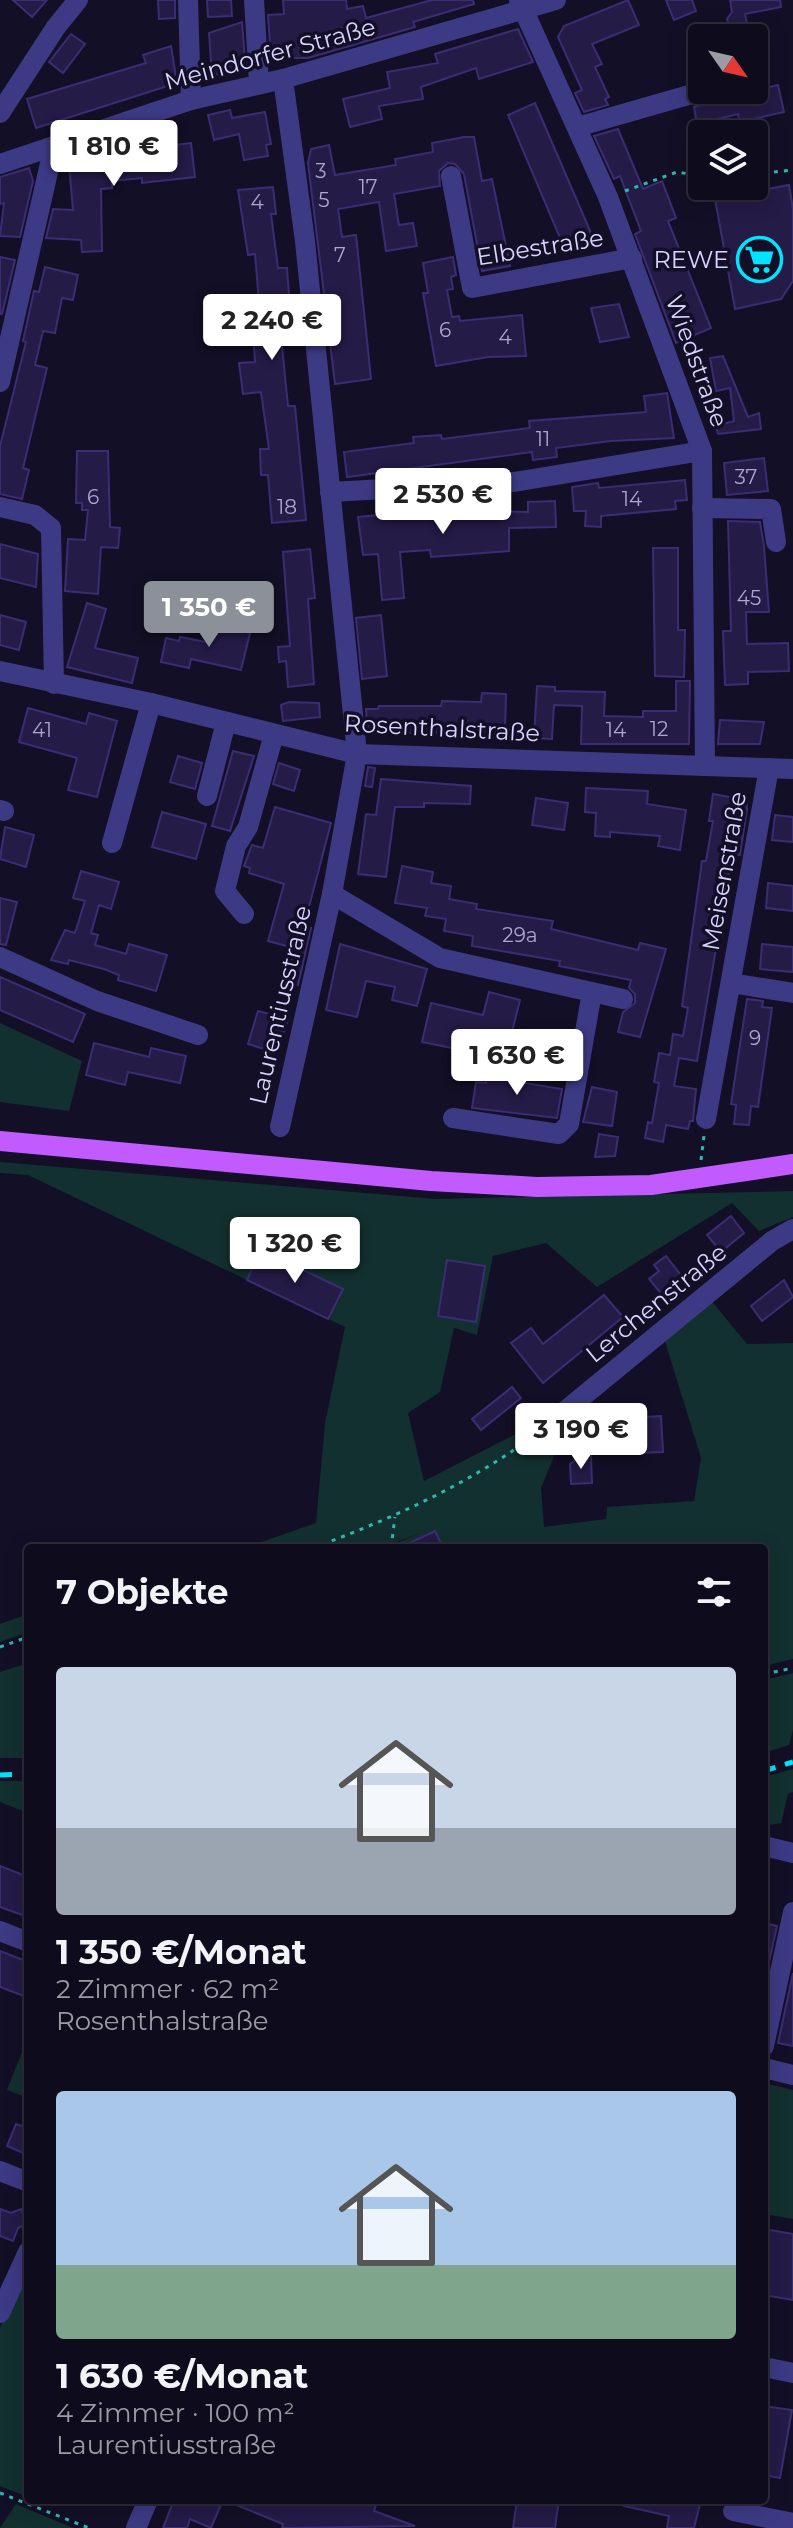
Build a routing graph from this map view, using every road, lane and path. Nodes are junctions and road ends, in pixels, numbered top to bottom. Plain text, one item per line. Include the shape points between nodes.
1 (78, 0) edge
2 (188, 0) edge
3 (254, 0) edge
4 (556, 0) edge
5 (522, 6) edge
6 (283, 79) junction
7 (259, 83) junction
8 (688, 95) edge
9 (191, 100) junction
10 (0, 113) edge
11 (577, 127) junction
12 (54, 146) junction
13 (0, 164) edge
14 (793, 170) edge
15 (768, 173) edge
16 (688, 174) edge
17 (451, 176) dead end
18 (608, 197) junction
19 (632, 258) junction
20 (0, 382) edge
21 (702, 451) junction
22 (330, 492) junction
23 (0, 507) edge
24 (702, 508) junction
25 (776, 542) dead end
26 (0, 671) edge
27 (54, 684) junction
28 (151, 703) junction
29 (226, 722) junction
30 (274, 734) junction
31 (357, 754) junction
32 (705, 766) junction
33 (769, 768) junction
34 (793, 769) edge
35 (207, 796) dead end
36 (112, 843) dead end
37 (332, 894) junction
38 (244, 914) dead end
39 (0, 957) edge
40 (731, 983) junction
41 (592, 992) junction
42 (793, 993) edge
43 (623, 999) dead end
44 (198, 1035) dead end
45 (453, 1118) dead end
46 (706, 1119) joint
47 (280, 1127) dead end
48 (0, 1141) edge
49 (793, 1164) edge
50 (698, 1180) junction
51 (793, 1229) edge
52 (554, 1420) joint
53 (395, 1517) junction
54 (324, 1544) edge
55 (392, 1544) edge
56 (24, 1638) edge
57 (0, 1647) edge
58 (793, 1668) edge
59 (768, 1673) edge
60 (768, 1847) edge
61 (793, 1853) edge
62 (793, 1912) edge
63 (0, 1931) edge
64 (24, 1940) edge
65 (768, 2028) edge
66 (768, 2069) edge
67 (793, 2075) edge
68 (0, 2171) edge
69 (24, 2180) edge
70 (24, 2261) edge
71 (0, 2313) edge
72 (768, 2368) edge
73 (793, 2373) edge
74 (0, 2493) edge
75 (24, 2502) edge
76 (28, 2504) edge
77 (146, 2504) edge
78 (733, 2511) dead end
79 (793, 2523) edge
80 (89, 2528) edge
81 (136, 2528) edge

1 - 10 street
2 - 9 street
3 - 7 street
4 - 5 street, Meindorfer Straße
5 - 6 street, Meindorfer Straße
5 - 11 street, Wiedstraße
6 - 7 street, Meindorfer Straße
6 - 22 street, Laurentiusstraße
7 - 9 street, Meindorfer Straße
8 - 11 street
9 - 12 street, Meindorfer Straße
11 - 18 street, Wiedstraße
12 - 13 street, Meindorfer Straße
12 - 20 street
14 - 15 path
16 - 18 path via 677,172
17 - 19 street, Elbestraße via 472,288
18 - 19 street, Wiedstraße
19 - 21 street, Wiedstraße
21 - 22 street via 514,482
21 - 24 street, Wiedstraße
22 - 31 street, Laurentiusstraße
23 - 27 street via 35,515 51,528
24 - 25 street via 771,509
24 - 32 street, Wiedstraße
26 - 27 street, Rosenthalstraße
27 - 28 street, Rosenthalstraße
28 - 29 street, Rosenthalstraße
28 - 36 street
29 - 30 street, Rosenthalstraße
29 - 35 street
30 - 31 street, Rosenthalstraße
30 - 38 street via 225,891
31 - 32 street, Rosenthalstraße
31 - 37 street, Laurentiusstraße
32 - 33 street, Rosenthalstraße
33 - 34 street, Rosenthalstraße
33 - 40 street, Meisenstraße
37 - 41 street, Laurentiusstraße via 440,958
37 - 47 street, Laurentiusstraße
39 - 44 street via 97,1001
40 - 42 street, Meisenstraße
40 - 46 street, Meisenstraße
41 - 43 street, Laurentiusstraße
41 - 45 street via 569,1124 559,1134
46 - 50 path
48 - 50 main road via 522,1187
49 - 50 main road
51 - 52 street, Lerchenstraße
52 - 53 path via 498,1463
53 - 54 path
53 - 55 path
56 - 57 path
58 - 59 path
60 - 61 street
62 - 65 street
63 - 64 street
66 - 67 street
68 - 69 street
70 - 71 street
72 - 73 street
74 - 75 path
76 - 80 path
77 - 81 street
78 - 79 street

